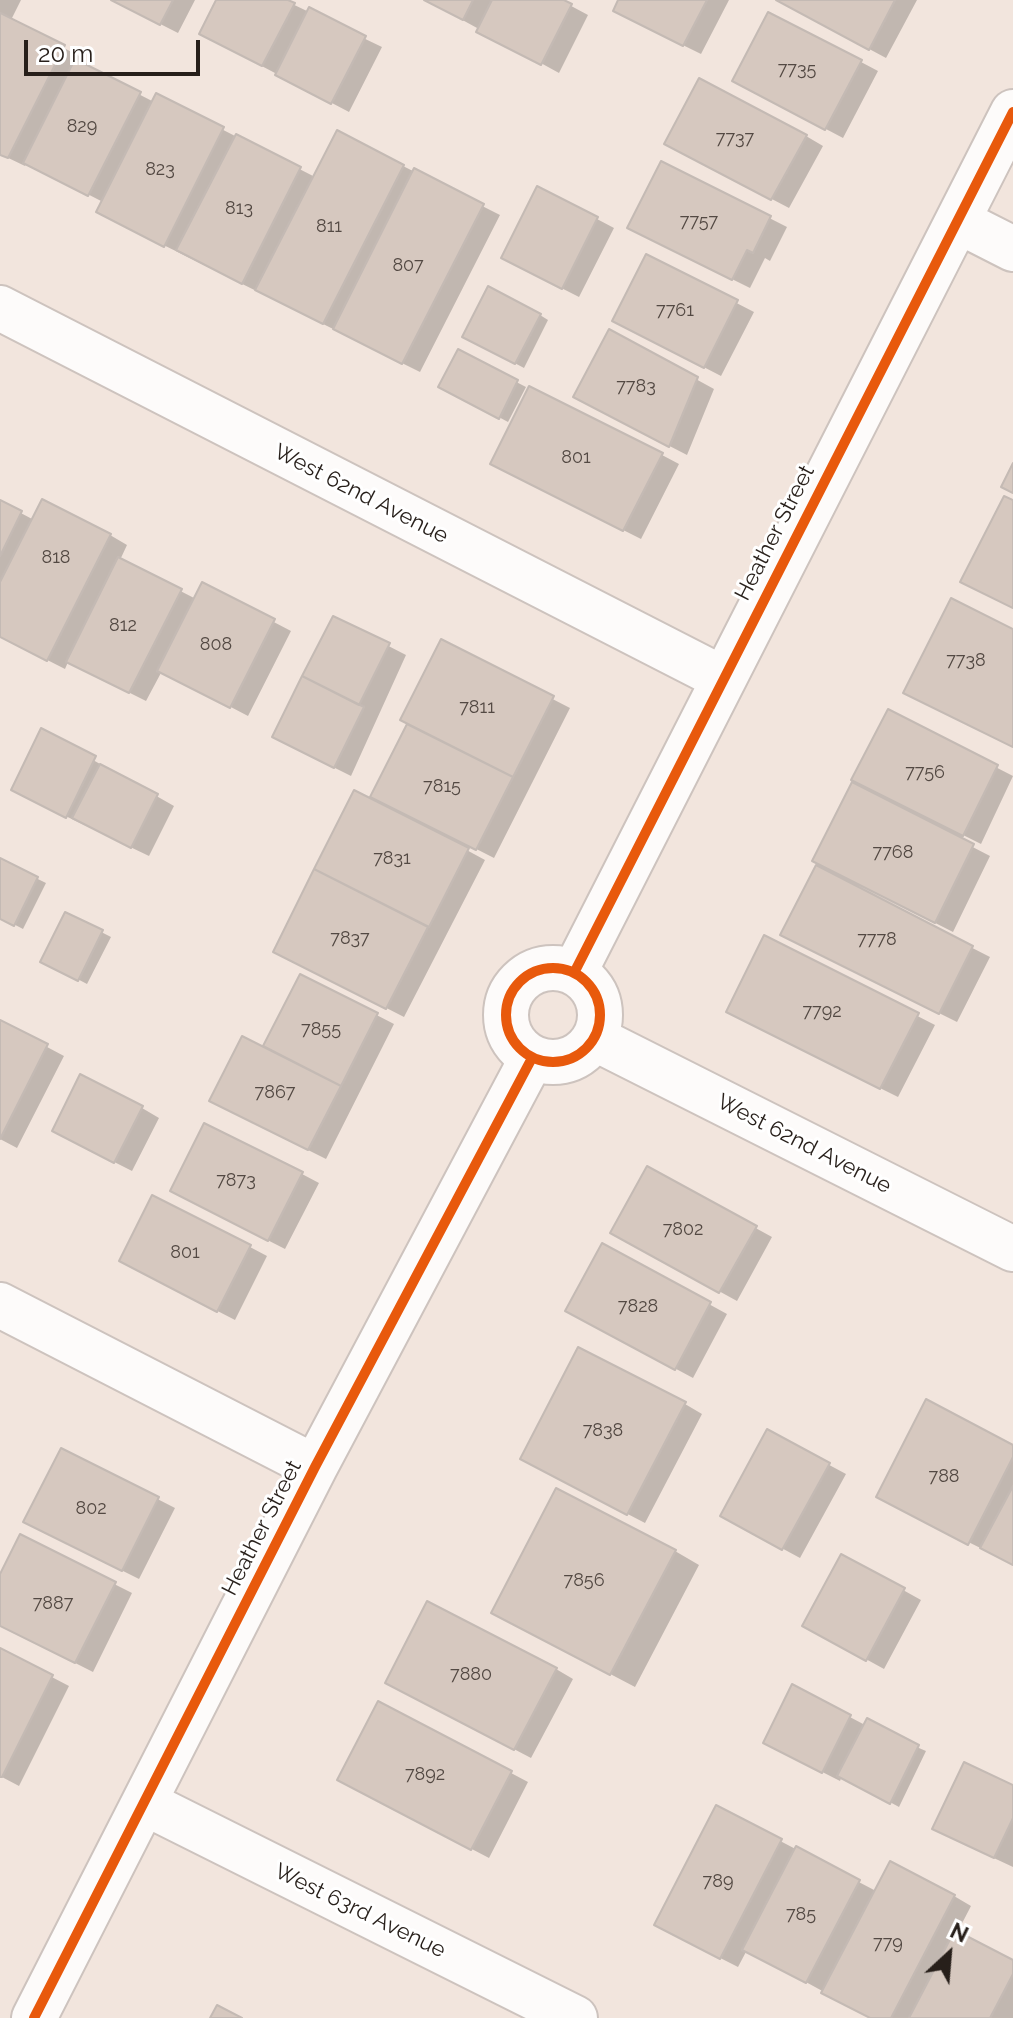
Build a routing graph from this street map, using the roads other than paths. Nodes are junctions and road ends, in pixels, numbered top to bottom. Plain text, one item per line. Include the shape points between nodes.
1 (1013, 112) edge
2 (958, 221) junction
3 (1013, 249) edge
4 (0, 308) edge
5 (722, 678) junction
6 (574, 973) junction
7 (594, 1038) junction
8 (532, 1058) junction
9 (1013, 1249) edge
10 (0, 1305) edge
11 (315, 1467) junction
12 (145, 1803) junction
13 (34, 2018) edge
14 (575, 2018) edge

1 - 2 street, Heather Street
2 - 3 street
2 - 5 street, Heather Street
4 - 5 street, West 62nd Avenue
5 - 6 street, Heather Street
6 - 7 street via 595,994 600,1009
6 - 8 street via 545,968 519,982 510,994 506,1024
7 - 8 street via 586,1050 560,1062
7 - 9 street, West 62nd Avenue
8 - 11 street, Heather Street
10 - 11 street
11 - 12 street, Heather Street
12 - 13 street, Heather Street
12 - 14 street, West 63rd Avenue

